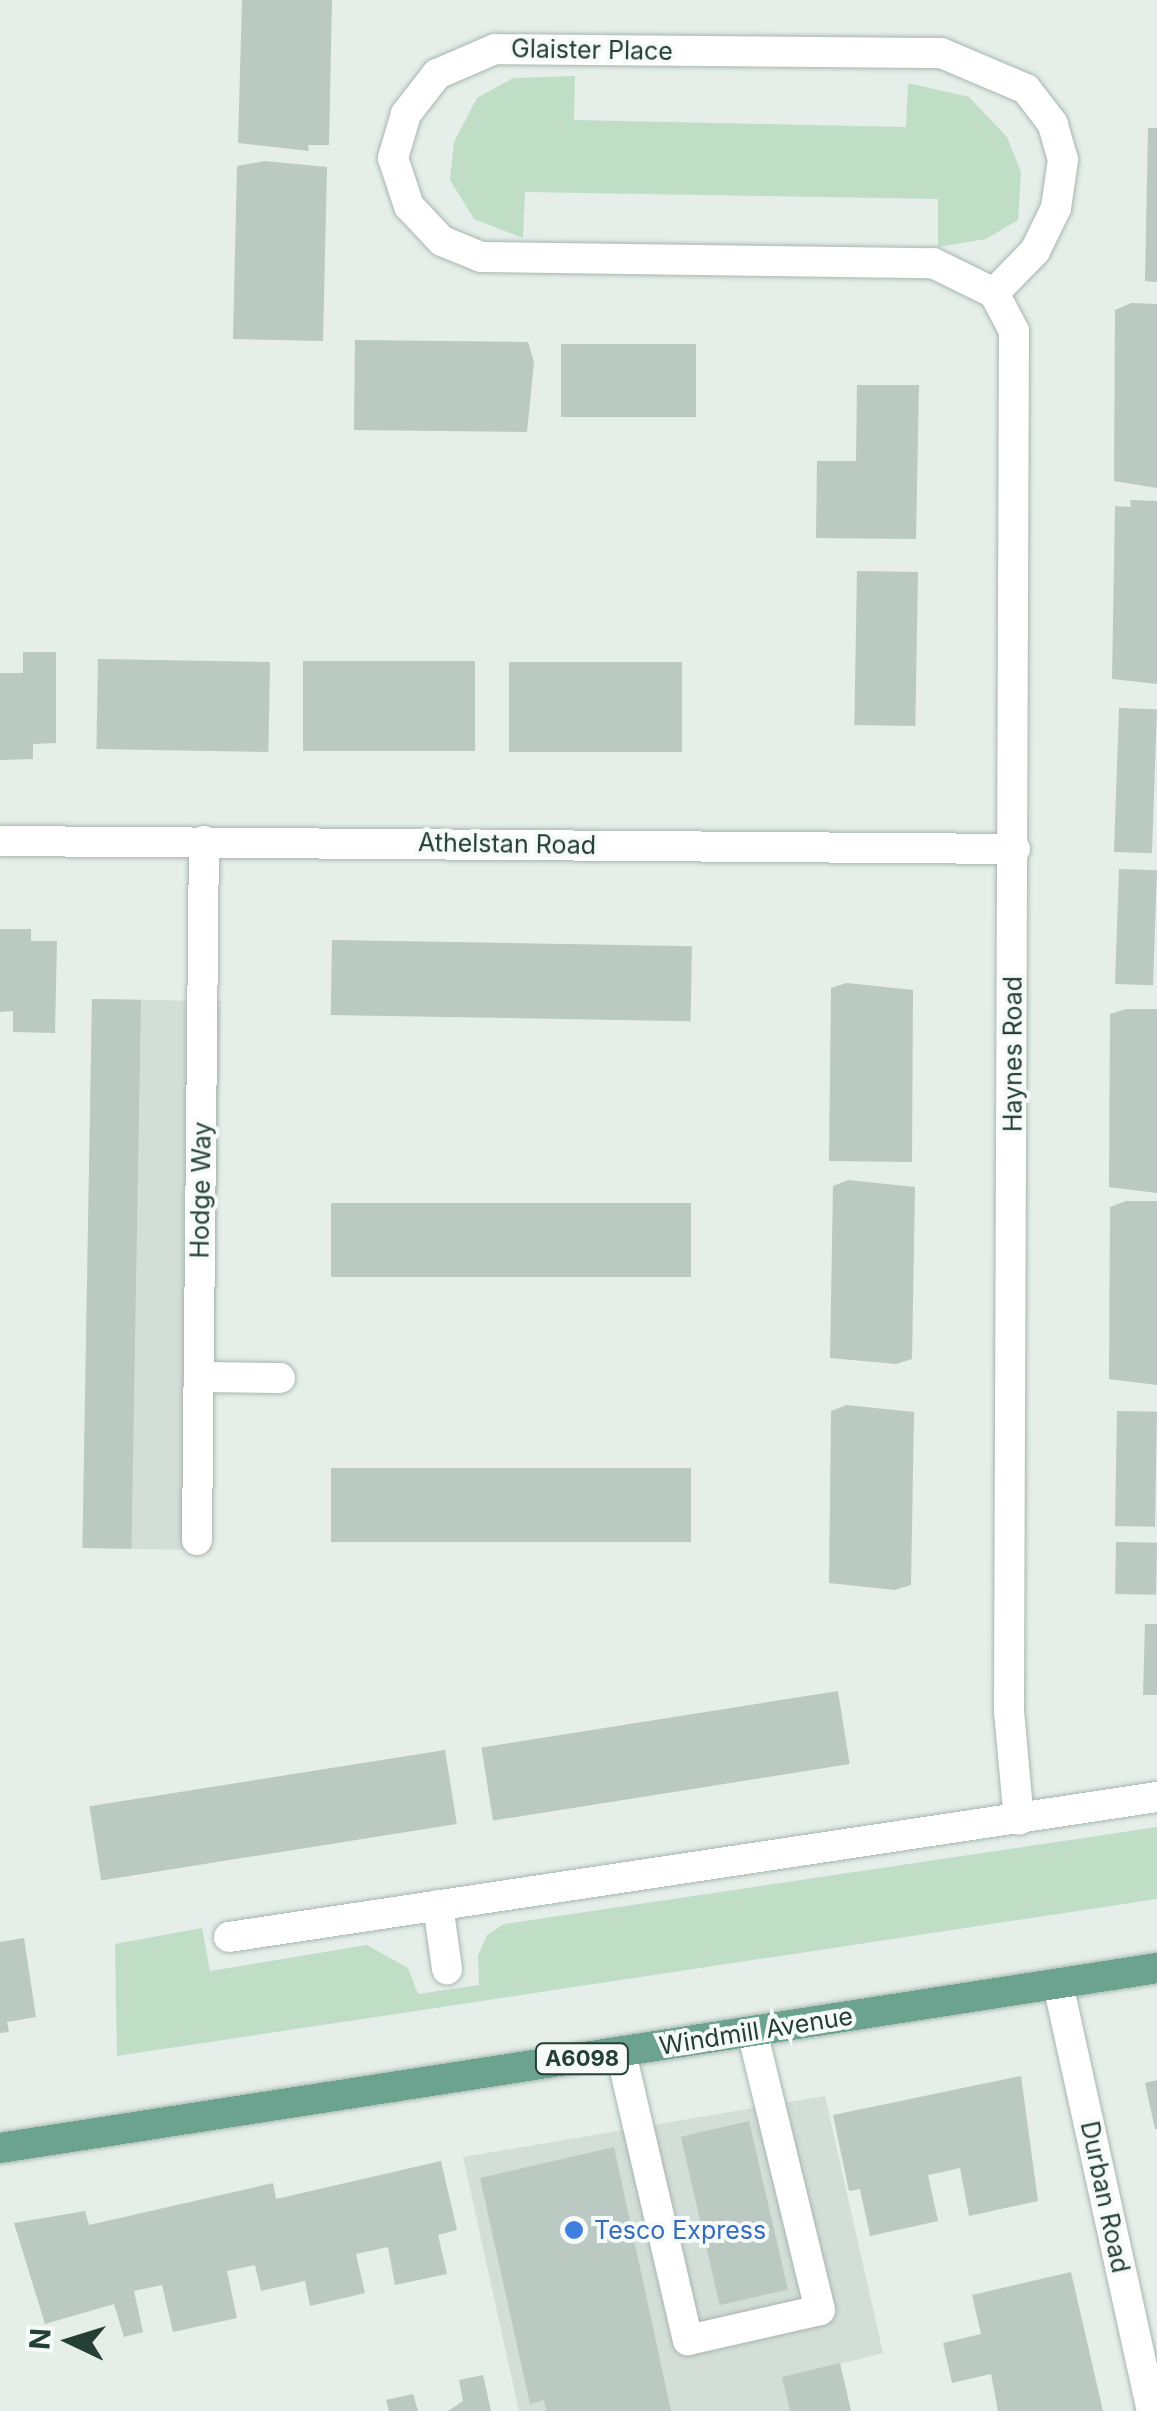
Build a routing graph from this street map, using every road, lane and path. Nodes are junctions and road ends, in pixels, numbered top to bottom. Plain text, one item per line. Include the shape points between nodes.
1 (994, 293) junction
2 (0, 840) edge
3 (204, 841) junction
4 (1015, 850) junction
5 (199, 1377) junction
6 (280, 1378) dead end
7 (197, 1540) dead end
8 (1157, 1797) edge
9 (1019, 1820) junction
10 (438, 1905) junction
11 (229, 1937) dead end
12 (1157, 1968) edge
13 (447, 1969) dead end
14 (1058, 1984) junction
15 (752, 2032) junction
16 (621, 2052) junction
17 (0, 2148) edge
18 (1148, 2357) edge
19 (1152, 2411) edge

1 - 1 street, Glaister Place via 933,264 482,257 442,241 409,206 392,158 406,114 436,74 495,49 941,53 1026,89 1053,124 1063,160 1056,208 1035,251
1 - 4 street, Haynes Road via 1014,331 1018,386
2 - 3 street, Athelstan Road
3 - 4 street, Athelstan Road
3 - 5 street, Hodge Way
4 - 9 street, Haynes Road via 1009,1710
5 - 6 street
5 - 7 street, Hodge Way
8 - 9 street
9 - 10 street
10 - 11 street
10 - 13 street
12 - 14 main road, Windmill Avenue / A6098
14 - 15 main road, Windmill Avenue / A6098
14 - 18 street, Durban Road
15 - 16 main road, Windmill Avenue / A6098
15 - 16 street via 820,2310 688,2340
16 - 17 main road, Windmill Avenue / A6098
18 - 19 street, Durban Road

